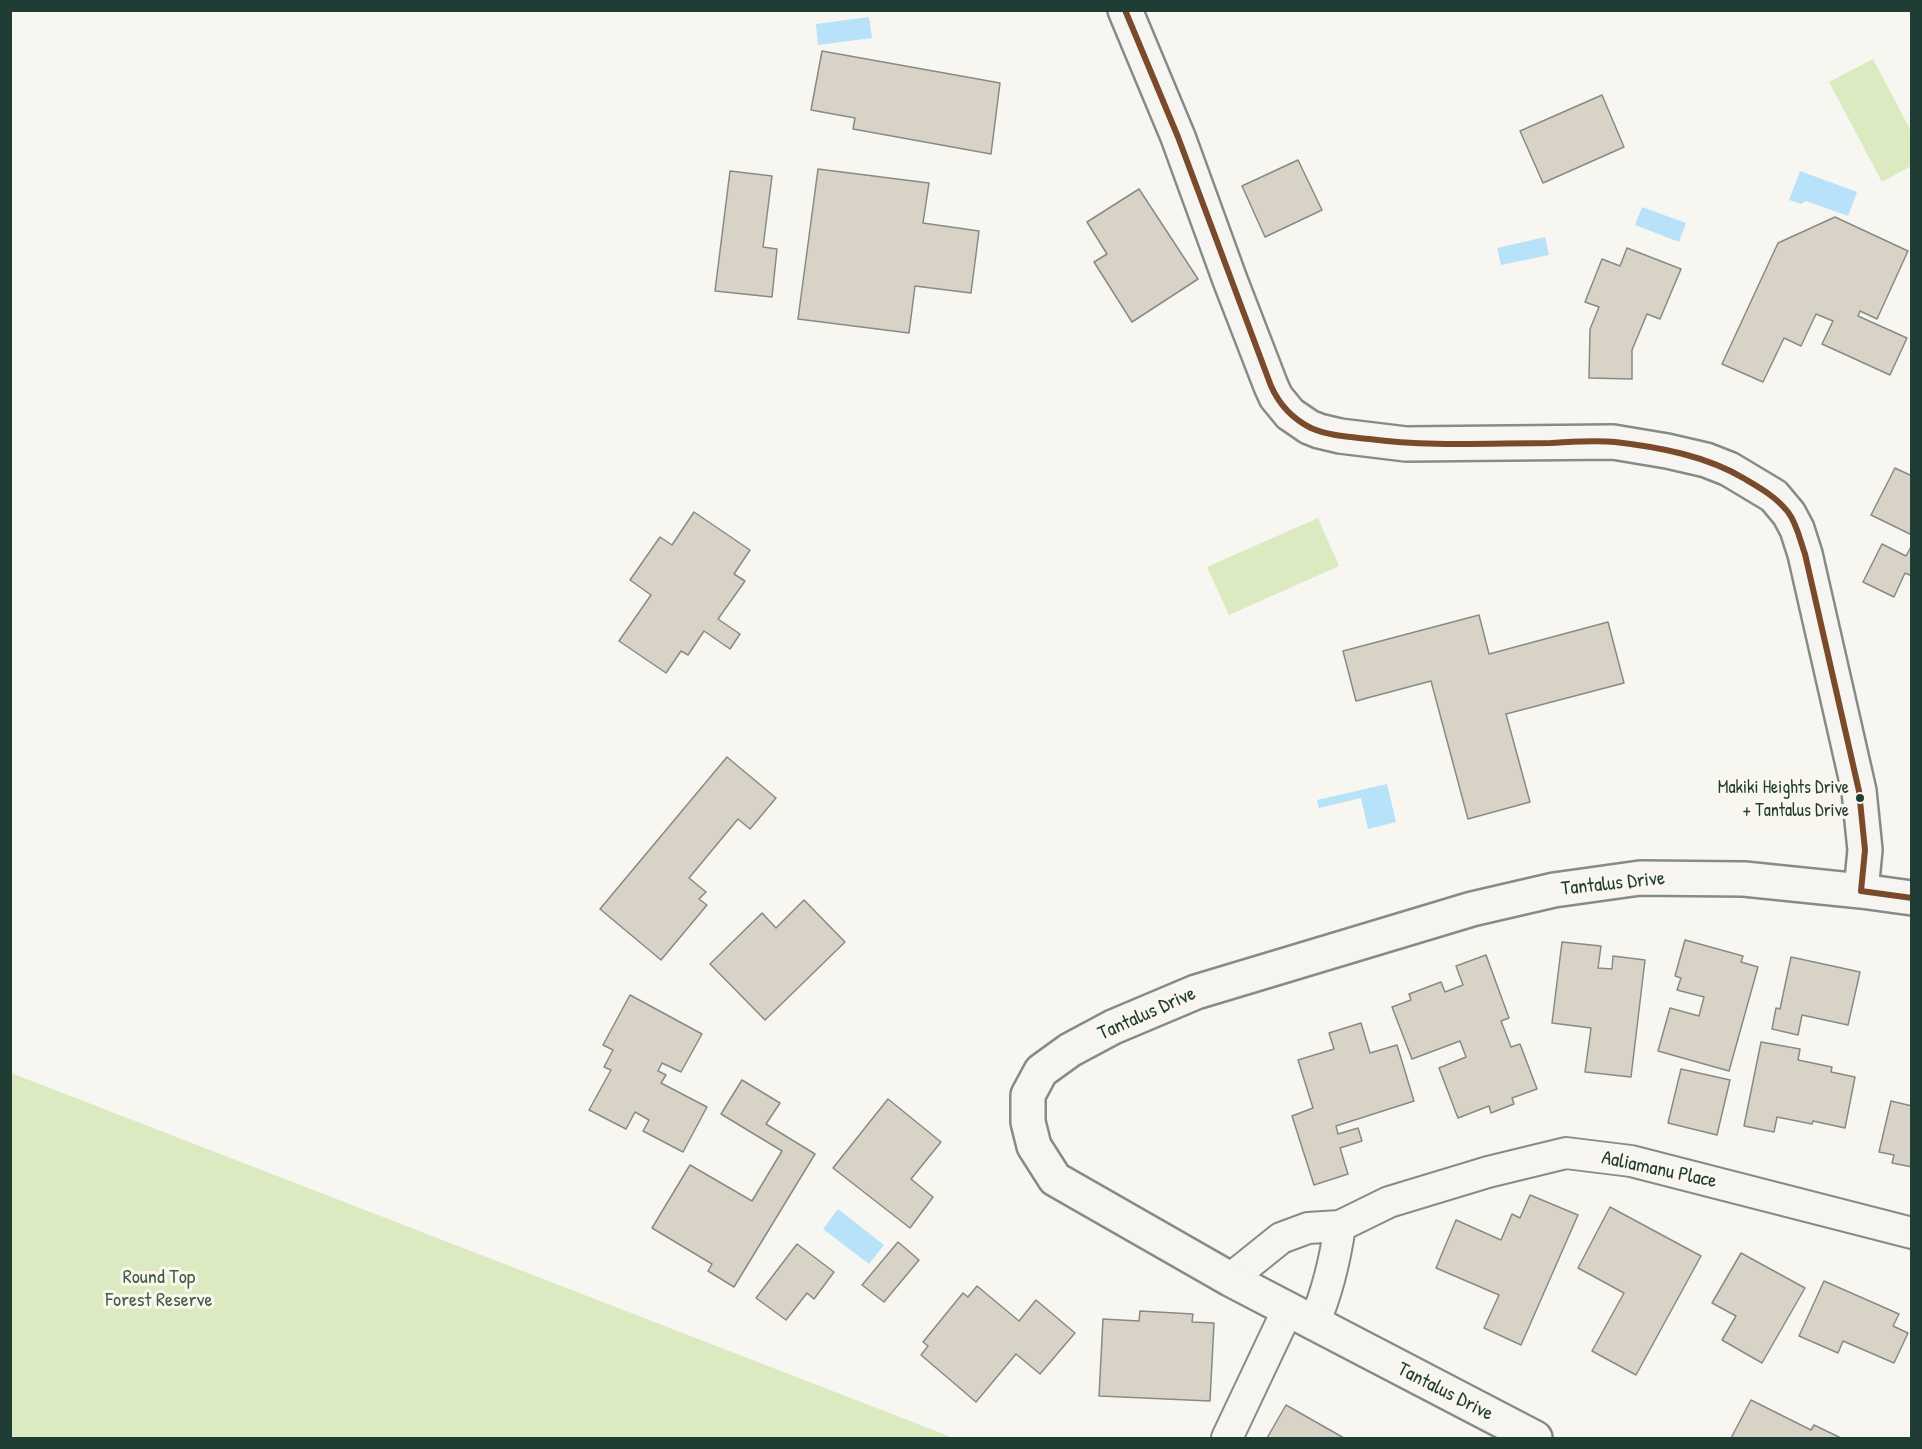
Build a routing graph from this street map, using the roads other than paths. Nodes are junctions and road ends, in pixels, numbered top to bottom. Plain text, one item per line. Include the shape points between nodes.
1 (1125, 10) edge
2 (1861, 891) junction
3 (1911, 898) edge
4 (1340, 1226) junction
5 (1911, 1233) edge
6 (1230, 1279) junction
7 (1301, 1316) junction
8 (1227, 1438) edge
9 (1535, 1438) edge

1 - 2 street via 1178,137 1276,397 1299,421 1341,436 1406,444 1613,442 1706,460 1774,496 1797,528 1805,554 1859,791 1865,850
2 - 3 street, Tantalus Drive
2 - 6 street, Tantalus Drive via 1744,879 1640,878 1544,892 1472,909 1196,992 1113,1028 1070,1050 1041,1071 1028,1095 1028,1122 1034,1146 1054,1179
4 - 5 street, Aaliamanu Place via 1389,1202 1566,1153 1631,1161
4 - 6 street, Aaliamanu Place via 1308,1228 1281,1238
4 - 7 street via 1324,1301
6 - 7 street, Tantalus Drive
7 - 8 street
7 - 9 street, Tantalus Drive

